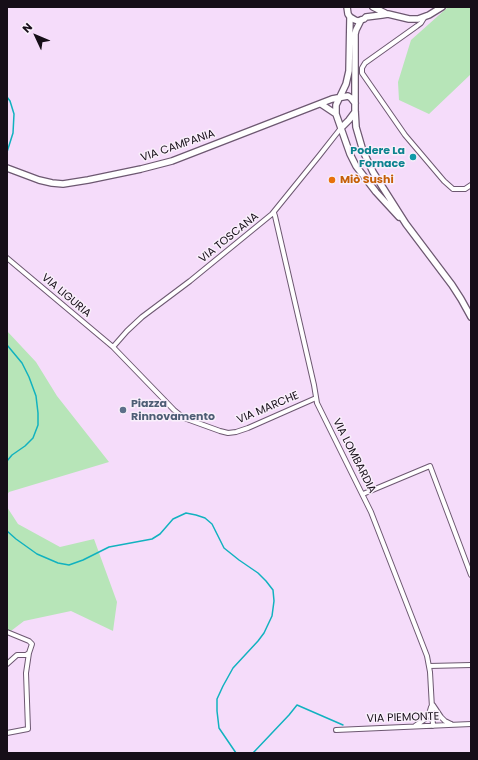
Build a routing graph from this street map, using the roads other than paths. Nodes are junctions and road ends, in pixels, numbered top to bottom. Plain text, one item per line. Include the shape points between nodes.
1 (347, 7) edge
2 (369, 7) edge
3 (373, 7) edge
4 (442, 7) edge
5 (388, 14) junction
6 (350, 17) junction
7 (424, 18) junction
8 (364, 19) junction
9 (339, 98) junction
10 (355, 103) junction
11 (321, 104) junction
12 (355, 112) junction
13 (336, 114) junction
14 (341, 128) junction
15 (7, 168) edge
16 (471, 185) edge
17 (274, 213) junction
18 (406, 224) junction
19 (7, 258) edge
20 (471, 318) edge
21 (112, 347) junction
22 (316, 398) junction
23 (363, 494) junction
24 (471, 575) edge
25 (7, 632) edge
26 (29, 653) junction
27 (7, 664) edge
28 (471, 665) edge
29 (429, 666) junction
30 (432, 702) junction
31 (471, 724) edge
32 (453, 725) junction
33 (415, 726) junction
34 (433, 726) junction
35 (336, 730) dead end
36 (7, 733) edge

1 - 6 main road
2 - 8 main road
3 - 5 main road
4 - 7 main road
5 - 7 main road via 412,19
5 - 8 main road
6 - 8 main road via 355,20
6 - 9 main road via 348,74
7 - 16 street via 420,24 367,61 362,73 405,135 444,181 453,190 465,189
8 - 10 main road via 355,34
9 - 10 main road via 348,96
9 - 11 main road, VIA CAMPANIA
9 - 13 main road
10 - 12 main road
11 - 13 main road
11 - 15 main road, VIA CAMPANIA via 177,159 88,180 60,184 45,182
12 - 14 main road
12 - 18 main road via 358,136 366,158
13 - 14 main road
14 - 17 street, VIA TOSCANA
14 - 18 main road via 351,158 359,172
17 - 21 street, VIA TOSCANA via 142,317
17 - 22 street, VIA LOMBARDIA
18 - 20 main road via 448,279
19 - 21 street, VIA LIGURIA
21 - 22 street, VIA MARCHE via 182,417 216,430 233,432 248,428
22 - 23 street, VIA LOMBARDIA
23 - 24 street via 430,466
23 - 29 street, VIA LOMBARDIA
25 - 26 street via 29,641 32,644
26 - 27 street via 17,655
26 - 36 street via 26,673 28,729
28 - 29 street
29 - 30 street, VIA LOMBARDIA
30 - 32 street, VIA LOMBARDIA via 441,717
30 - 33 street, VIA LOMBARDIA via 429,714
30 - 34 street, VIA LOMBARDIA
31 - 32 street, VIA PIEMONTE
32 - 34 street, VIA PIEMONTE
33 - 34 street, VIA PIEMONTE
33 - 35 street, VIA PIEMONTE

